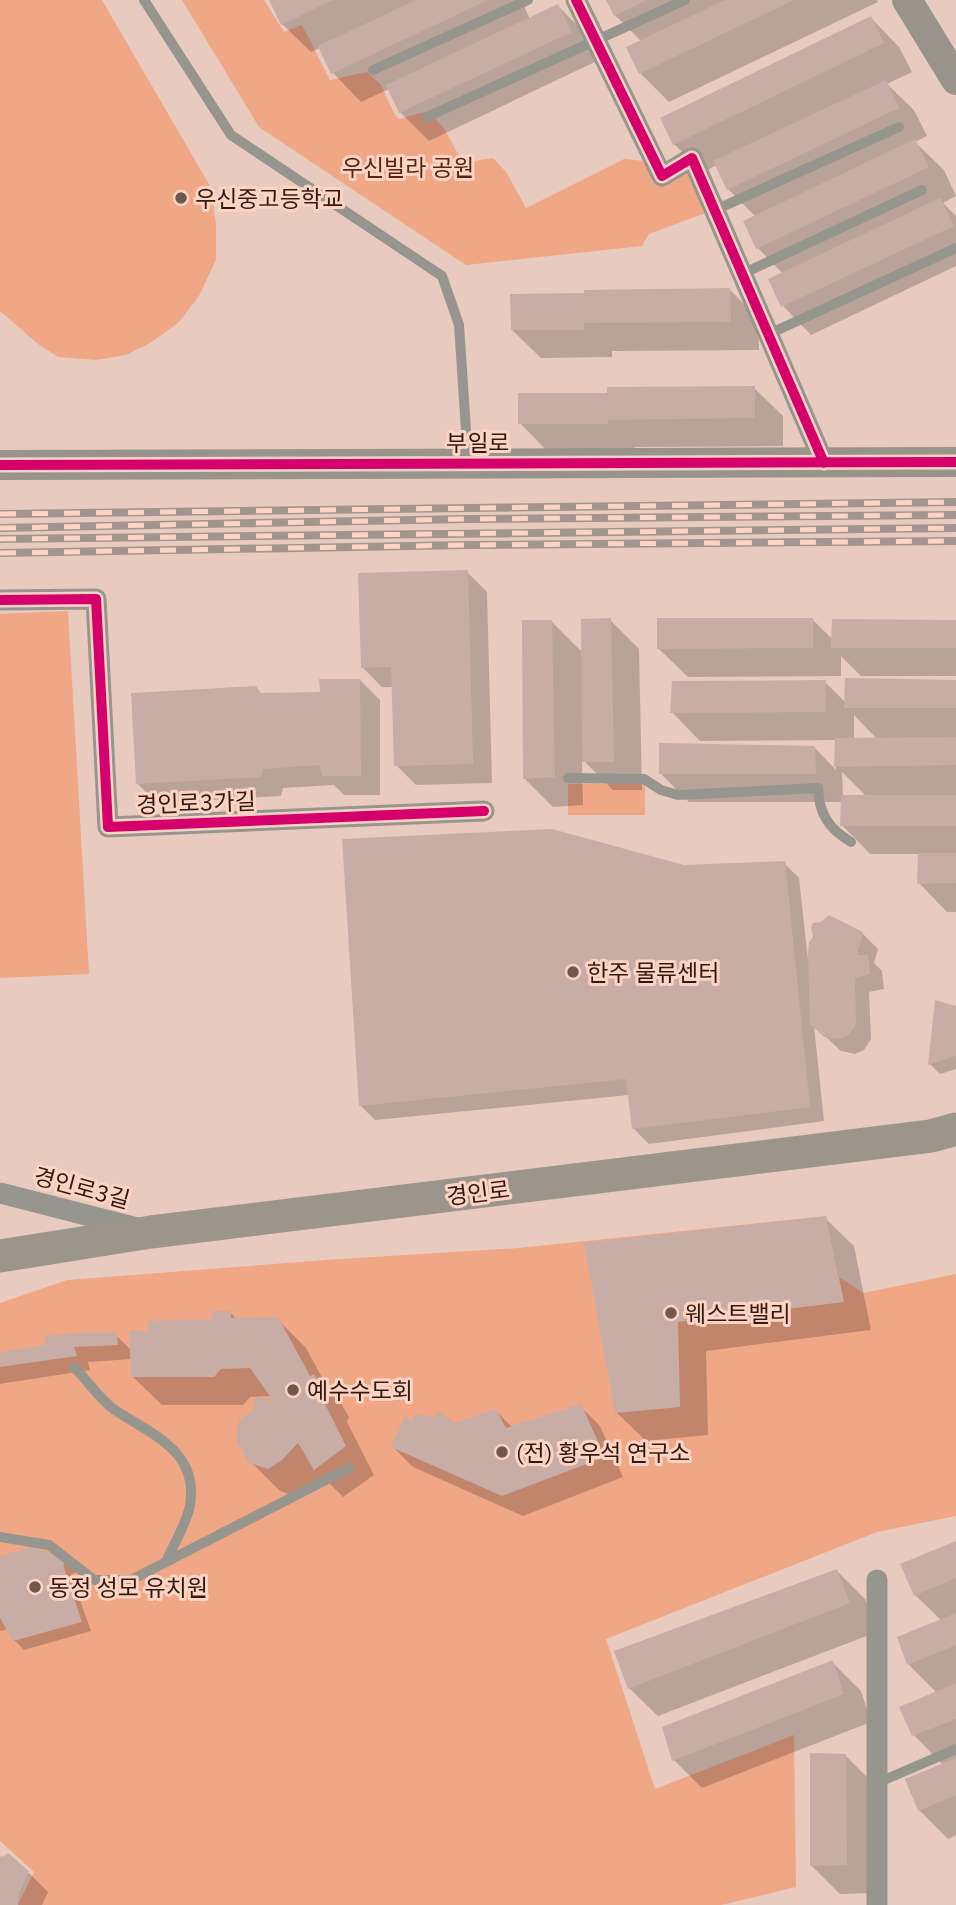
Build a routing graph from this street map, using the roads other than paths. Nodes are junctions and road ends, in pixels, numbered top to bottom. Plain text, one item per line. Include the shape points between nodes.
1 (144, 0) edge
2 (528, 0) edge
3 (576, 0) edge
4 (685, 0) edge
5 (907, 0) edge
6 (596, 41) junction
7 (373, 70) dead end
8 (956, 80) edge
9 (427, 117) dead end
10 (899, 127) dead end
11 (922, 190) dead end
12 (715, 210) junction
13 (956, 248) edge
14 (742, 274) junction
15 (769, 334) junction
16 (956, 462) edge
17 (468, 463) junction
18 (824, 463) junction
19 (0, 466) edge
20 (0, 600) edge
21 (568, 778) dead end
22 (484, 811) dead end
23 (851, 842) dead end
24 (956, 1129) edge
25 (0, 1193) edge
26 (151, 1232) junction
27 (0, 1256) edge
28 (74, 1367) dead end
29 (349, 1468) dead end
30 (0, 1537) edge
31 (167, 1560) junction
32 (877, 1580) dead end
33 (956, 1749) edge
34 (877, 1783) junction
35 (877, 1905) edge

1 - 17 lane via 231,135 442,276 459,326
2 - 7 lane
3 - 6 street
4 - 6 lane
5 - 8 street
6 - 9 lane
6 - 12 street via 662,176 692,158
10 - 12 lane
11 - 14 lane
12 - 14 street
13 - 15 lane
14 - 15 street
15 - 18 street
16 - 18 street, 부일로
17 - 18 street, 부일로
17 - 19 street, 부일로
20 - 22 street, 경인로3가길 via 96,599 108,827
21 - 23 lane via 644,779 678,795 818,788 827,820 836,834
24 - 26 main road, 경인로 via 931,1136
25 - 26 street, 경인로3길
26 - 27 main road, 경인로
28 - 31 lane via 113,1409 146,1427 183,1459 190,1505
29 - 31 lane
30 - 31 lane via 49,1545 94,1580 131,1580
32 - 34 street
33 - 34 lane
34 - 35 street

